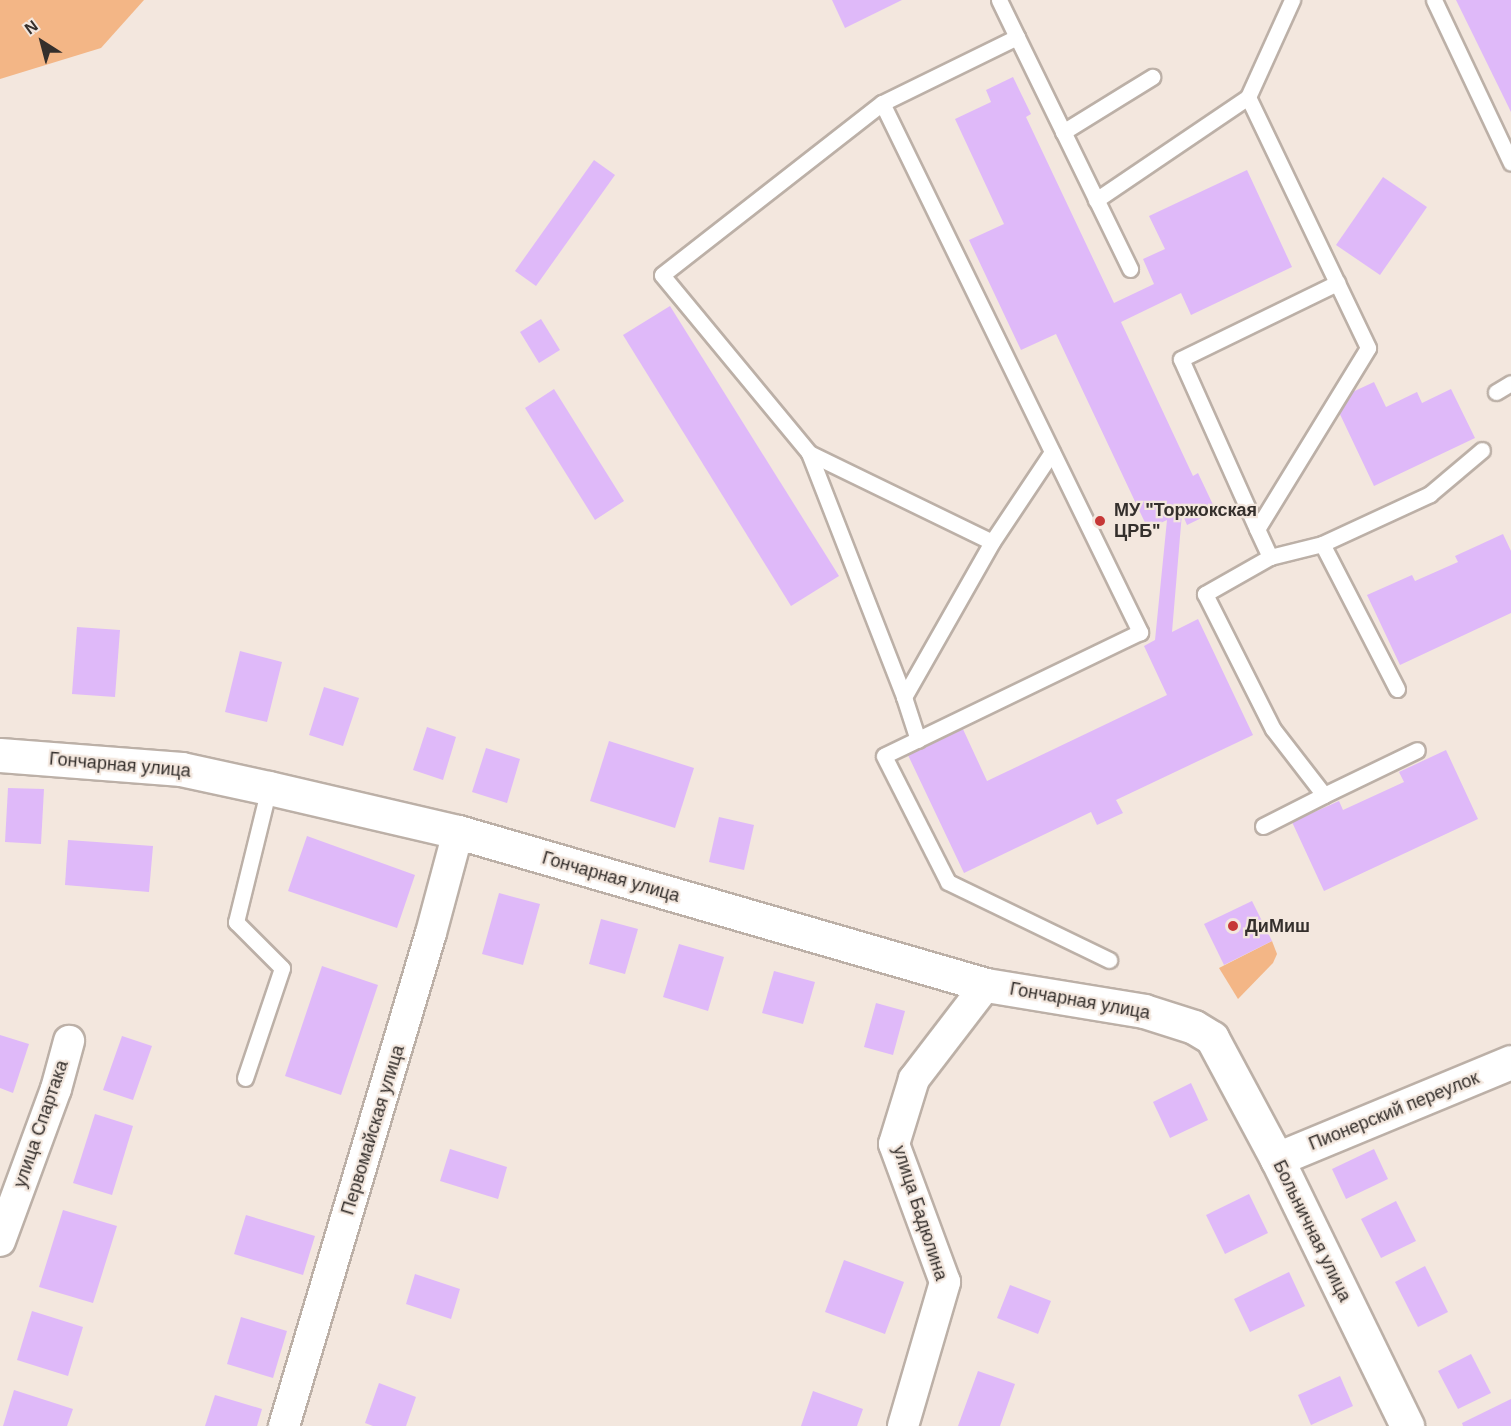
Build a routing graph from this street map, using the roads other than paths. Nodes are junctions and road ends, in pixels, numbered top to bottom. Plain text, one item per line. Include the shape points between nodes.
1 (999, 0) edge
2 (1292, 0) edge
3 (1434, 0) edge
4 (1017, 37) junction
5 (1152, 77) dead end
6 (1248, 97) junction
7 (882, 103) junction
8 (1063, 132) junction
9 (1511, 163) edge
10 (1096, 200) junction
11 (1130, 269) dead end
12 (1336, 283) junction
13 (1511, 383) edge
14 (1496, 392) dead end
15 (1482, 450) dead end
16 (1052, 452) junction
17 (809, 453) junction
18 (1257, 529) junction
19 (992, 542) junction
20 (1322, 544) junction
21 (1270, 557) junction
22 (1397, 689) dead end
23 (904, 698) junction
24 (918, 740) junction
25 (1417, 750) dead end
26 (0, 755) edge
27 (269, 788) junction
28 (1324, 795) junction
29 (1263, 826) dead end
30 (458, 832) junction
31 (1109, 960) dead end
32 (986, 985) junction
33 (1212, 1038) joint
34 (69, 1041) dead end
35 (1511, 1062) edge
36 (245, 1078) dead end
37 (1276, 1159) junction
38 (0, 1241) edge
39 (284, 1426) edge
40 (903, 1426) edge
41 (1407, 1426) edge

1 - 4 lane
2 - 6 lane
3 - 9 lane
4 - 7 lane
4 - 8 lane
5 - 8 lane
6 - 10 lane
6 - 12 lane
7 - 16 lane
7 - 17 lane via 662,275
8 - 10 lane
10 - 11 lane
12 - 18 lane via 1368,348
12 - 18 lane via 1181,359
13 - 14 lane
15 - 20 lane via 1430,494
16 - 19 lane
16 - 24 lane via 1140,632
17 - 19 lane
17 - 23 lane
18 - 21 lane
19 - 23 lane
20 - 21 lane
20 - 22 lane
21 - 28 lane via 1205,594 1273,729
23 - 24 lane
24 - 31 lane via 884,756 948,882
25 - 28 lane
26 - 27 street, Гончарная улица via 181,768
27 - 30 street, Гончарная улица
27 - 36 lane via 236,922 282,968
28 - 29 lane
30 - 32 street, Гончарная улица
30 - 39 street, Первомайская улица
32 - 33 street, Гончарная улица via 1144,1011 1194,1026
32 - 40 street, улица Бадюлина via 914,1079 894,1144 945,1282
33 - 37 street, Больничная улица
34 - 38 street, улица Спартака via 56,1089
35 - 37 street, Пионерский переулок
37 - 41 street, Больничная улица

